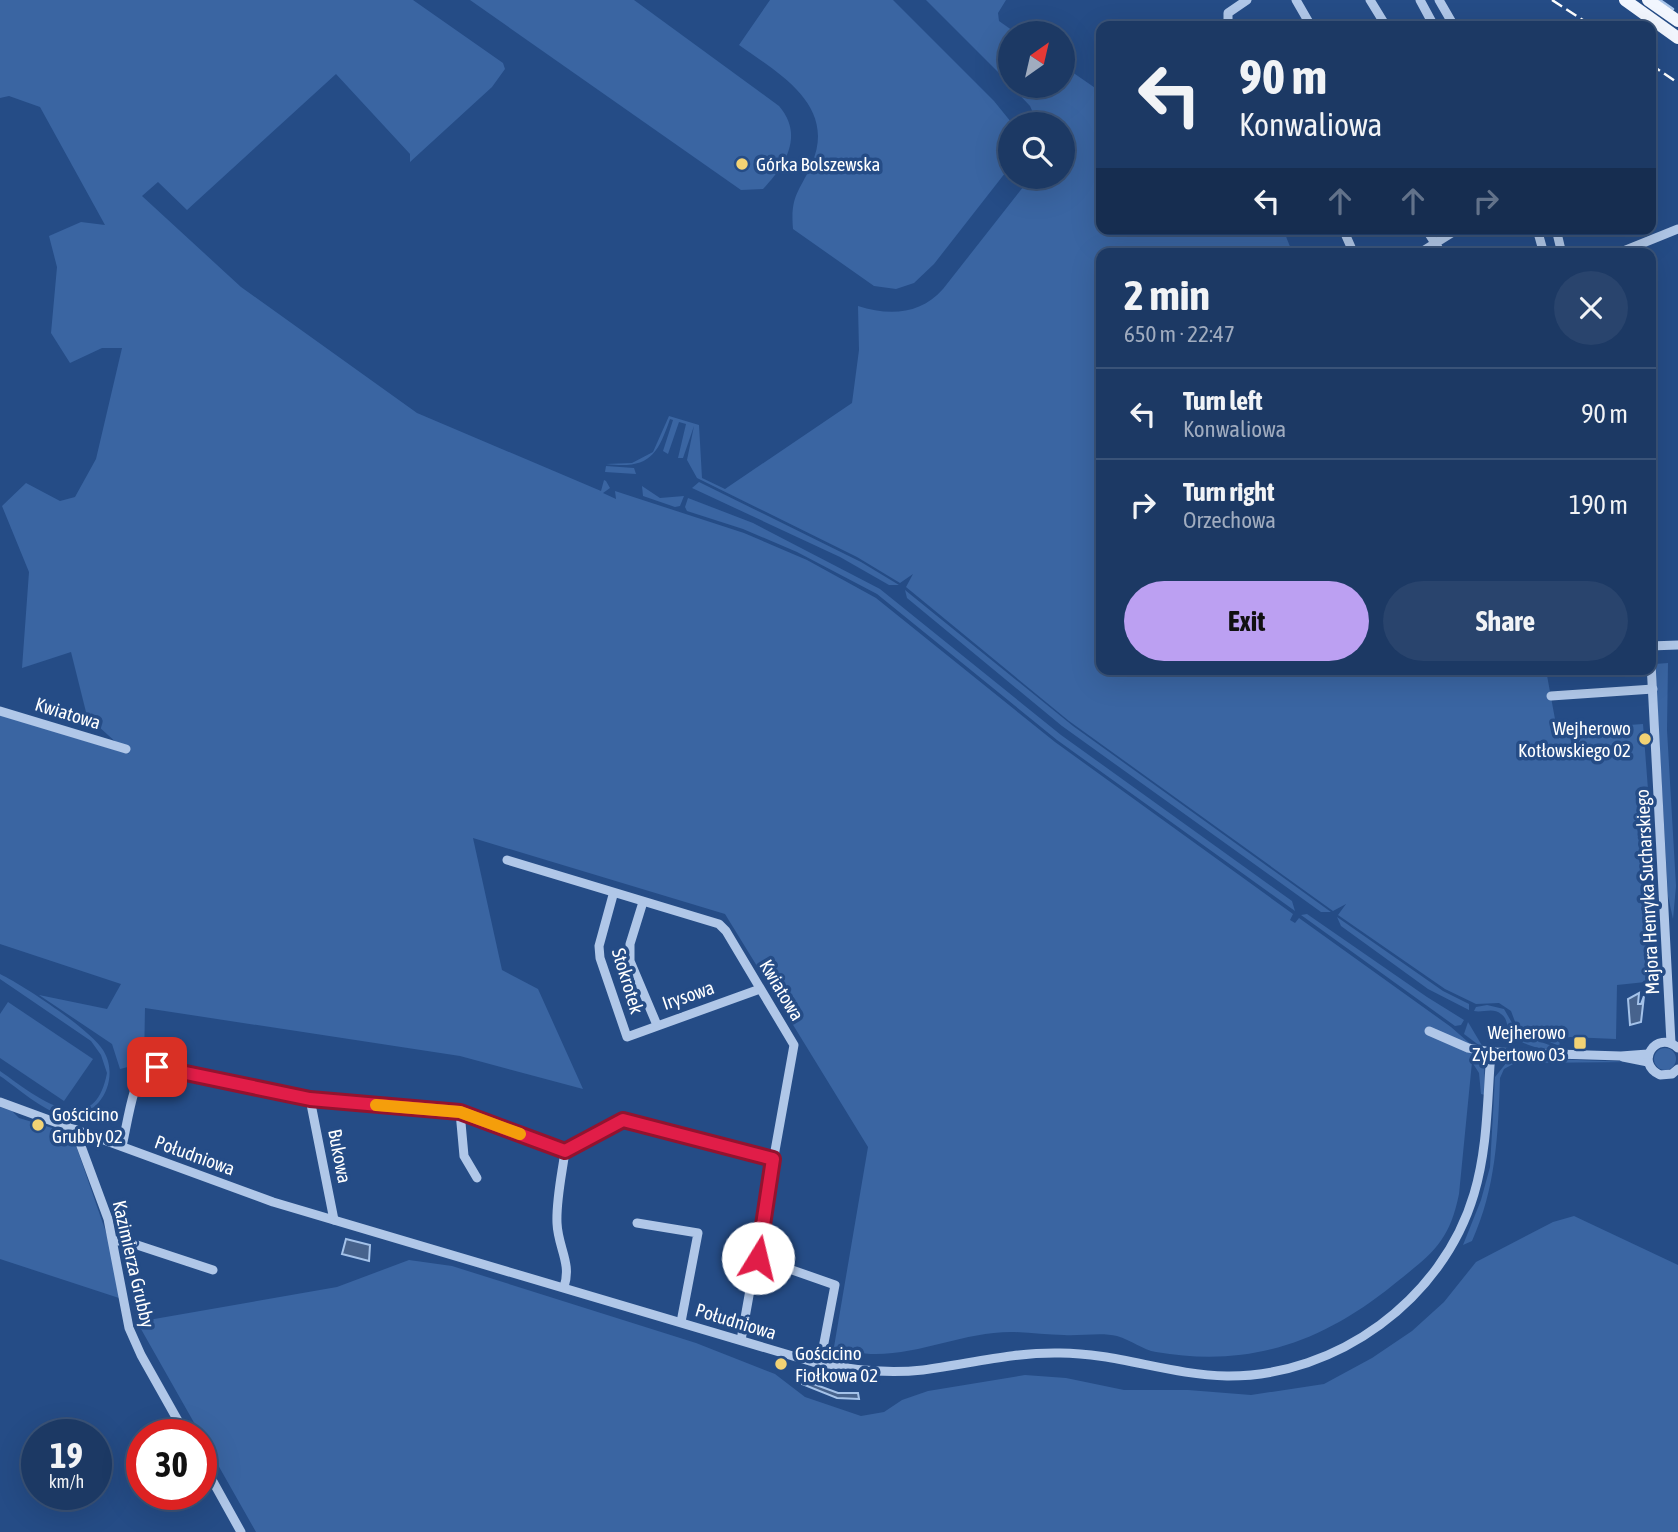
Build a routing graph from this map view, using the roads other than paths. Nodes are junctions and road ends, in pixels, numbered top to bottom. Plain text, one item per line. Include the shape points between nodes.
1 (1247, 0) edge
2 (1296, 0) edge
3 (1370, 0) edge
4 (1420, 0) edge
5 (1439, 0) edge
6 (1625, 0) edge
7 (1648, 0) edge
8 (1228, 21) edge
9 (1308, 21) edge
10 (1383, 21) edge
11 (1431, 21) edge
12 (1451, 21) edge
13 (1654, 21) edge
14 (1678, 21) edge
15 (1656, 22) edge
16 (1678, 38) edge
17 (1678, 229) edge
18 (1429, 235) edge
19 (1448, 235) edge
20 (1434, 244) junction
21 (1428, 248) edge
22 (1437, 248) edge
23 (1631, 248) edge
24 (1656, 645) edge
25 (1678, 645) edge
26 (1652, 675) edge
27 (1653, 689) junction
28 (1551, 696) dead end
29 (0, 711) edge
30 (126, 749) dead end
31 (507, 860) dead end
32 (613, 895) junction
33 (643, 902) junction
34 (760, 989) junction
35 (657, 1025) junction
36 (1429, 1031) dead end
37 (627, 1037) joint
38 (1671, 1044) edge
39 (1491, 1052) junction
40 (1648, 1058) junction
41 (1676, 1075) edge
42 (310, 1099) junction
43 (0, 1102) edge
44 (460, 1112) junction
45 (84, 1132) junction
46 (122, 1146) junction
47 (565, 1151) junction
48 (773, 1159) junction
49 (477, 1178) dead end
50 (334, 1220) junction
51 (637, 1223) dead end
52 (113, 1241) junction
53 (758, 1258) junction
54 (213, 1270) dead end
55 (565, 1287) junction
56 (681, 1322) junction
57 (741, 1340) junction
58 (820, 1364) junction
59 (178, 1419) edge
60 (217, 1489) edge
61 (241, 1532) edge

1 - 8 street via 1228,13
2 - 9 street
3 - 10 street
4 - 11 street
5 - 12 street
6 - 13 main road
7 - 14 main road
15 - 16 main road
17 - 23 street
18 - 20 street
19 - 20 street
20 - 21 street
20 - 22 street
24 - 25 street
26 - 27 street, Majora Henryka Sucharskiego
27 - 28 street
27 - 38 street, Majora Henryka Sucharskiego
29 - 30 street, Kwiatowa
31 - 32 street, Kwiatowa
32 - 33 street, Kwiatowa
32 - 37 street, Stokrotek via 598,946
33 - 34 street, Kwiatowa via 719,924
33 - 35 street via 630,944 630,961
34 - 35 street, Irysowa
34 - 48 street, Kwiatowa via 794,1045
35 - 37 street, Irysowa
36 - 39 street via 1471,1049
38 - 40 street via 1654,1045
39 - 40 street
39 - 58 street, Południowa via 1485,1151 1467,1214 1441,1261 1399,1310 1343,1348 1284,1368 1245,1375 1207,1375 1064,1353 1021,1354 904,1371
40 - 41 street via 1657,1074
42 - 44 street
42 - 46 street via 150,1066 137,1081
42 - 50 street, Bukowa
43 - 45 street, Południowa
44 - 47 street
44 - 49 street via 464,1156
45 - 46 street, Południowa
45 - 52 street, Kazimierza Grubby via 81,1146 102,1197
46 - 50 street, Południowa
47 - 48 street via 623,1120
47 - 55 street via 557,1220 569,1272
48 - 53 street, Kwiatowa
50 - 55 street, Południowa
51 - 56 street via 698,1233
52 - 54 street
52 - 59 street, Kazimierza Grubby via 131,1334
53 - 57 street, Kwiatowa
53 - 58 street via 835,1285
55 - 56 street, Południowa
56 - 57 street, Południowa
57 - 58 street, Południowa
60 - 61 street

